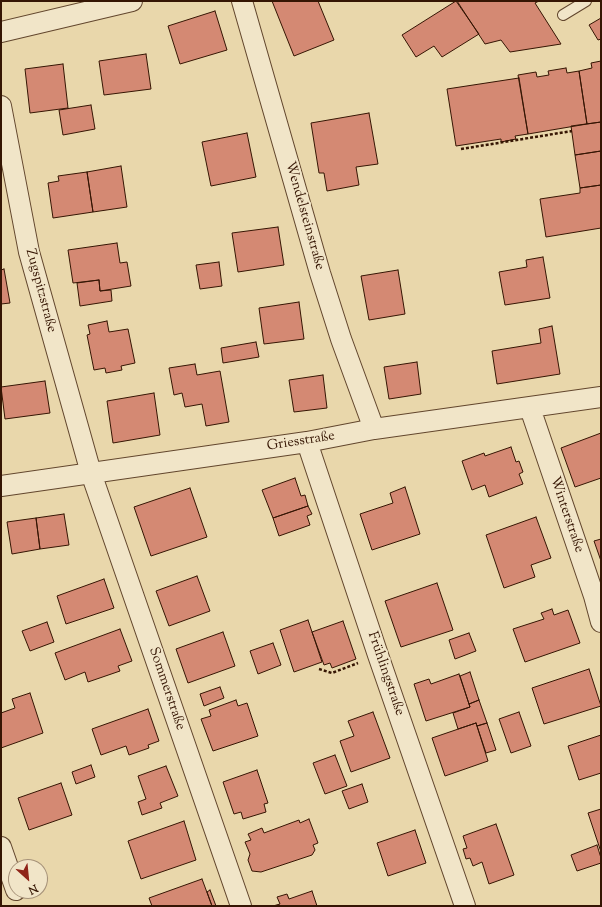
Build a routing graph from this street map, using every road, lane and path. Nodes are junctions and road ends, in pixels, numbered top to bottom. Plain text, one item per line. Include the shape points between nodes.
1 (132, 1) edge
2 (242, 1) edge
3 (586, 1) edge
4 (563, 15) dead end
5 (1, 32) edge
6 (1, 106) edge
7 (572, 131) dead end
8 (462, 149) dead end
9 (601, 397) edge
10 (530, 408) junction
11 (374, 429) junction
12 (307, 442) junction
13 (91, 473) junction
14 (1, 486) edge
15 (601, 622) edge
16 (378, 655) junction
17 (319, 669) dead end
18 (1, 847) edge
19 (8, 868) edge
20 (241, 906) edge
21 (465, 906) edge

1 - 5 street
2 - 11 street, Wendelsteinstraße via 320,273
3 - 4 lane
6 - 13 street, Zugspitzstraße via 29,252
7 - 8 path
9 - 10 street, Griesstraße
10 - 11 street, Griesstraße
10 - 15 street, Winterstraße
11 - 12 street, Griesstraße
12 - 13 street, Griesstraße
12 - 16 street, Frühlingstraße
13 - 14 street, Griesstraße
13 - 20 street, Sommerstraße
16 - 17 path via 332,673
16 - 21 street, Frühlingstraße
18 - 19 street

